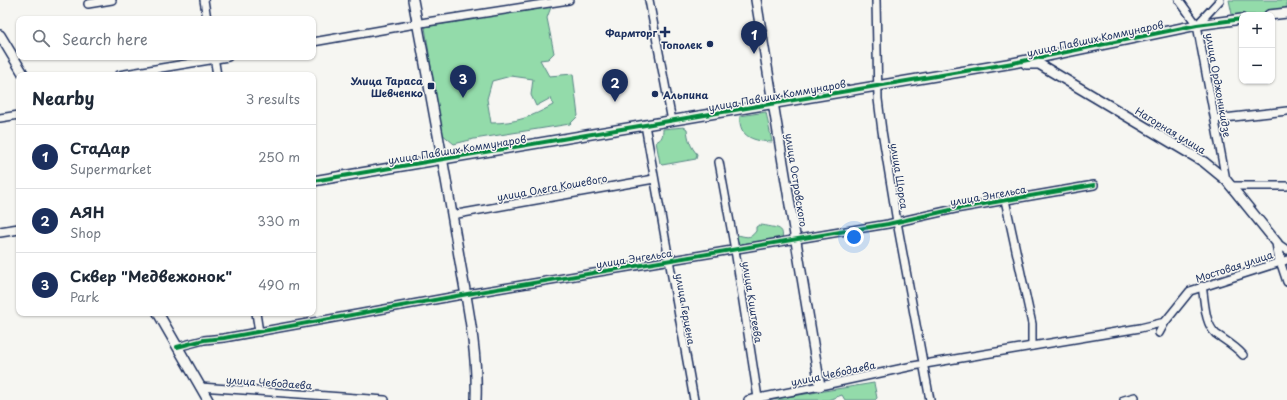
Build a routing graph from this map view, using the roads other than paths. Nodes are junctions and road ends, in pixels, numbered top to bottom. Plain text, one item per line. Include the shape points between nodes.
1 (112, 0) edge
2 (204, 0) edge
3 (413, 0) edge
4 (569, 0) edge
5 (649, 0) edge
6 (756, 0) edge
7 (876, 0) edge
8 (1179, 0) edge
9 (1220, 0) edge
10 (88, 4) dead end
11 (1287, 13) edge
12 (1275, 14) edge
13 (207, 16) edge
14 (1239, 19) edge
15 (418, 24) junction
16 (1197, 25) junction
17 (0, 35) edge
18 (316, 41) edge
19 (203, 60) edge
20 (214, 60) edge
21 (1013, 63) junction
22 (22, 72) edge
23 (136, 72) edge
24 (216, 72) edge
25 (878, 86) junction
26 (774, 104) junction
27 (1287, 110) edge
28 (16, 115) edge
29 (0, 118) edge
30 (1215, 119) junction
31 (672, 121) junction
32 (645, 125) junction
33 (443, 160) junction
34 (719, 162) dead end
35 (654, 179) junction
36 (316, 181) edge
37 (1228, 183) junction
38 (1094, 186) dead end
39 (1287, 186) edge
40 (1005, 200) junction
41 (452, 215) junction
42 (897, 222) junction
43 (16, 229) edge
44 (0, 232) edge
45 (795, 239) junction
46 (1277, 243) junction
47 (734, 250) junction
48 (1287, 250) edge
49 (670, 260) junction
50 (1284, 260) edge
51 (1287, 282) edge
52 (1202, 286) junction
53 (466, 296) junction
54 (160, 316) edge
55 (256, 316) edge
56 (1165, 322) junction
57 (259, 332) junction
58 (1159, 332) dead end
59 (1032, 346) junction
60 (177, 347) junction
61 (1243, 355) dead end
62 (923, 365) junction
63 (820, 386) junction
64 (200, 387) junction
65 (1135, 397) dead end
66 (758, 398) junction
67 (208, 400) edge
68 (385, 400) edge
69 (476, 400) edge
70 (694, 400) edge
71 (748, 400) edge
72 (930, 400) edge
73 (1124, 400) edge

1 - 10 street
2 - 13 street
3 - 15 street
4 - 15 street
5 - 31 street
6 - 26 street, улица Островского
7 - 25 street, улица Щорса
8 - 16 street, улица Орджоникидзе
9 - 16 street
11 - 12 street
14 - 16 street, улица Павших Коммунаров
15 - 18 street
15 - 33 street
16 - 21 street, улица Павших Коммунаров
16 - 30 street, улица Орджоникидзе
17 - 22 street
19 - 23 street
20 - 24 street
21 - 25 street, улица Павших Коммунаров
21 - 37 street, Нагорная улица via 1039,64 1204,162
25 - 26 street, улица Павших Коммунаров
25 - 42 street, улица Щорса via 882,131
26 - 31 street, улица Павших Коммунаров
26 - 45 street, улица Островского
27 - 30 street
28 - 29 street
30 - 37 street, улица Орджоникидзе
31 - 32 street, улица Павших Коммунаров
32 - 33 street, улица Павших Коммунаров
32 - 35 street, улица Герцена
33 - 36 street, улица Павших Коммунаров
33 - 41 street
34 - 47 street, улица Киштеева
35 - 41 street, улица Олега Кошевого
35 - 49 street, улица Герцена
37 - 39 street
37 - 46 street, Нагорная улица
38 - 40 street, улица Энгельса
40 - 42 street, улица Энгельса
40 - 59 street via 1032,324
41 - 53 street
42 - 45 street, улица Энгельса
42 - 62 street, улица Щорса
43 - 44 street
45 - 47 street, улица Энгельса
45 - 63 street, улица Островского
46 - 48 street
46 - 50 street
47 - 49 street, улица Энгельса
47 - 66 street, улица Киштеева
49 - 53 street, улица Энгельса
49 - 70 street, улица Герцена
50 - 51 street
50 - 52 street, Мостовая улица
52 - 56 street, Мостовая улица via 1190,291
52 - 61 street via 1209,324
53 - 57 street, улица Энгельса
53 - 69 street via 474,351
54 - 60 street
55 - 57 street
56 - 58 street, Мостовая улица
56 - 59 street, улица Чебодаева
57 - 60 street, улица Энгельса via 193,342
59 - 62 street, улица Чебодаева
60 - 64 street
62 - 63 street, улица Чебодаева
62 - 72 street, улица Щорса
63 - 66 street, улица Чебодаева
64 - 67 street
64 - 68 street, улица Чебодаева
65 - 73 street
66 - 71 street, улица Чебодаева

